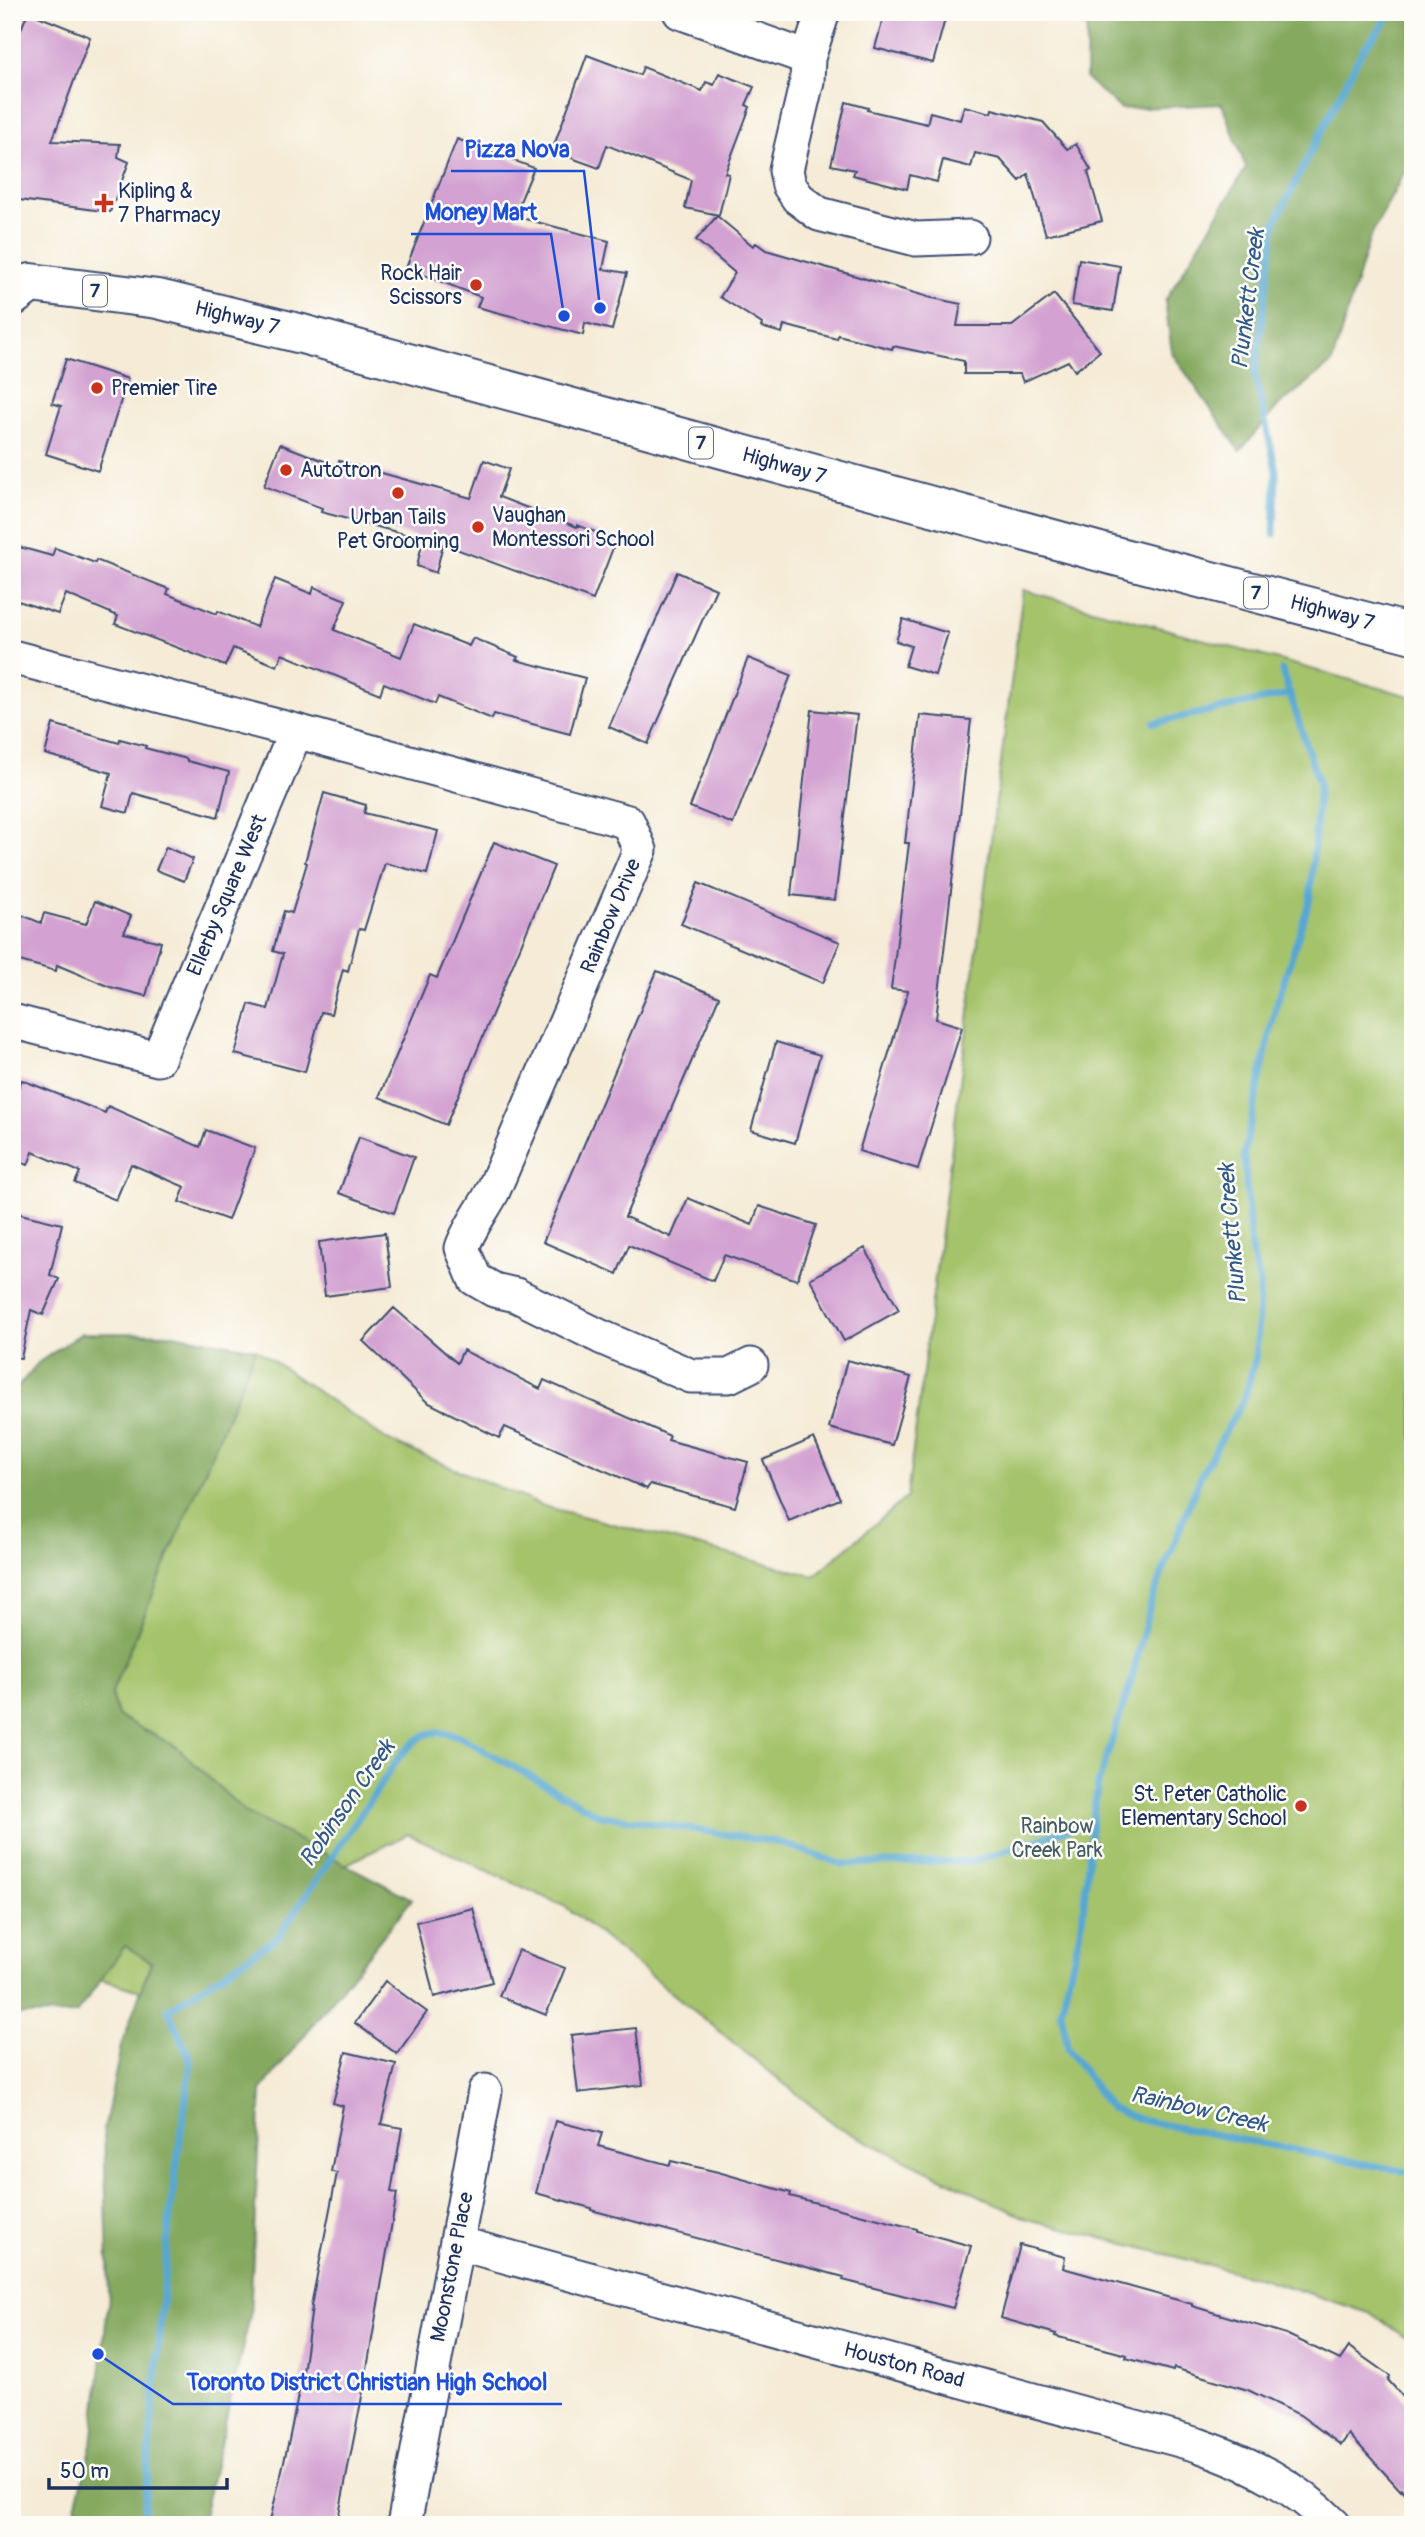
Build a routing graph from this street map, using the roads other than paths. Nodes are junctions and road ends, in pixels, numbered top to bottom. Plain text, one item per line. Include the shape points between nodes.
1 (680, 12) edge
2 (823, 12) edge
3 (808, 58) junction
4 (970, 237) dead end
5 (18, 280) edge
6 (1413, 634) edge
7 (12, 657) edge
8 (296, 731) junction
9 (12, 1021) edge
10 (751, 1365) dead end
11 (485, 2091) dead end
12 (457, 2243) junction
13 (404, 2525) edge
14 (1334, 2525) edge

1 - 3 street
2 - 3 street
3 - 4 street via 786,170 797,198 819,214 916,239
5 - 6 main road, Highway 7 / 7 via 158,299 235,317
7 - 8 street, Rainbow Drive
8 - 9 street, Ellerby Square West via 158,1059
8 - 10 street, Rainbow Drive via 628,822 640,850 493,1191 462,1248 475,1279 494,1290 516,1295 691,1376 729,1376
11 - 12 street, Moonstone Place
12 - 13 street, Moonstone Place
12 - 14 street, Houston Road via 1198,2445 1245,2462 1287,2485

